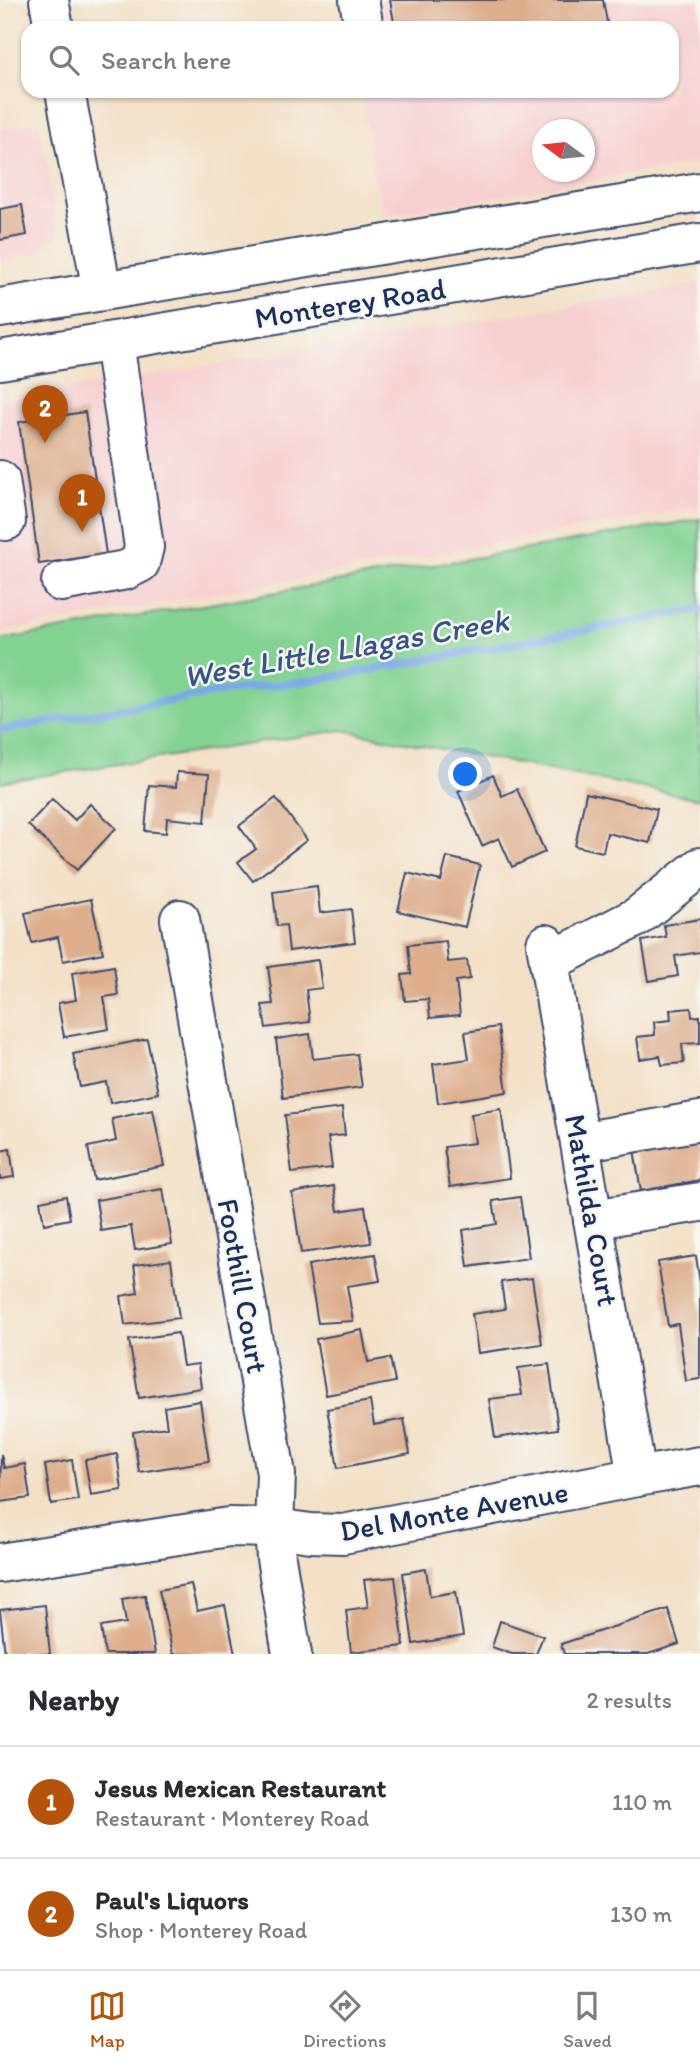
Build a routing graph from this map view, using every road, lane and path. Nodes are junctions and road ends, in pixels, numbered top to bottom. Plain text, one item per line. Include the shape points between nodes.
1 (49, 0) edge
2 (359, 0) edge
3 (53, 21) edge
4 (363, 21) edge
5 (66, 98) edge
6 (700, 192) edge
7 (700, 243) edge
8 (102, 291) junction
9 (0, 308) edge
10 (114, 342) junction
11 (59, 351) junction
12 (0, 360) edge
13 (0, 480) edge
14 (6, 521) dead end
15 (61, 582) dead end
16 (700, 867) edge
17 (180, 919) dead end
18 (700, 1121) edge
19 (580, 1142) junction
20 (700, 1202) edge
21 (593, 1219) junction
22 (700, 1466) edge
23 (637, 1476) junction
24 (274, 1528) junction
25 (0, 1563) edge
26 (292, 1654) edge

1 - 3 street
2 - 4 street
5 - 8 street
6 - 8 street, Monterey Road
7 - 10 street, Monterey Road
8 - 9 street, Monterey Road
8 - 11 street via 102,310
10 - 11 street, Monterey Road
10 - 15 street via 144,547 140,563 126,570
11 - 12 street, Monterey Road
13 - 14 street
16 - 19 street, Mathilda Court via 637,917 548,953
17 - 24 street, Foothill Court via 276,1474
18 - 19 street
19 - 21 street, Mathilda Court
20 - 21 street
21 - 23 street, Mathilda Court
22 - 23 street, Del Monte Avenue
23 - 24 street, Del Monte Avenue via 343,1534
24 - 25 street, Del Monte Avenue via 229,1527
24 - 26 street, Foothill Court

